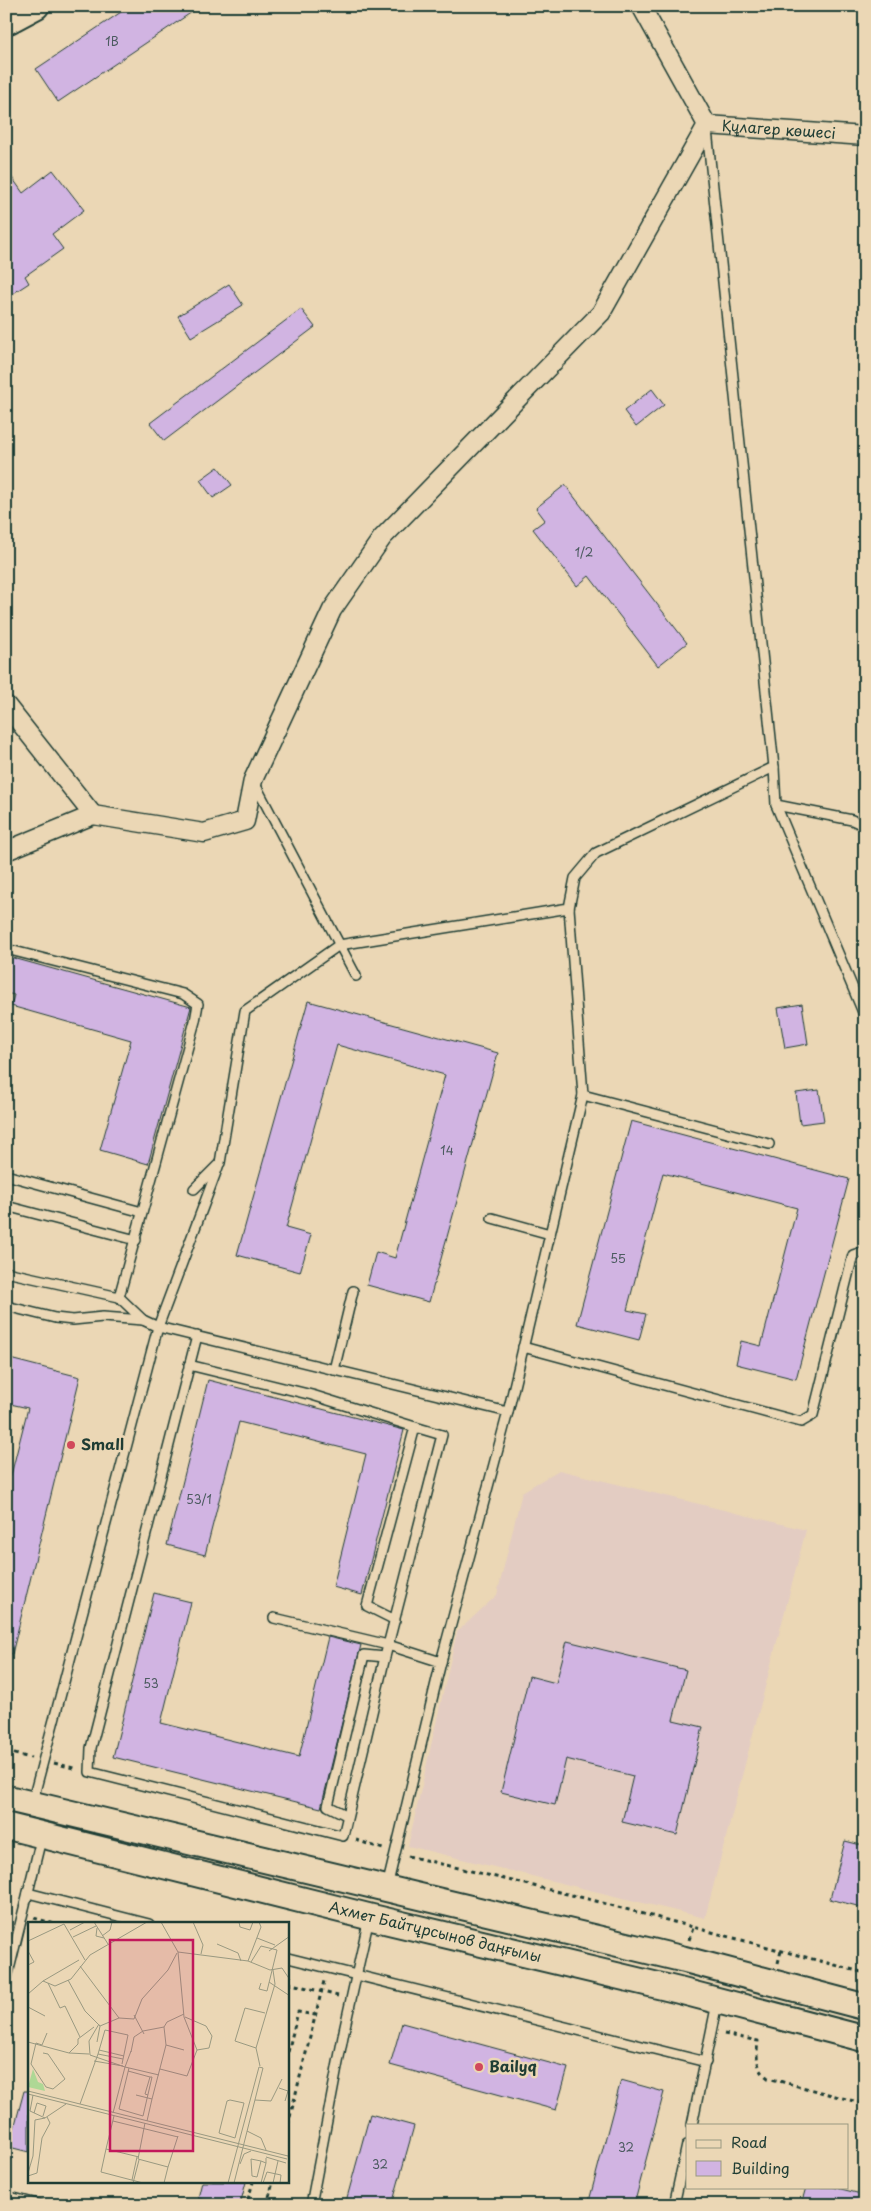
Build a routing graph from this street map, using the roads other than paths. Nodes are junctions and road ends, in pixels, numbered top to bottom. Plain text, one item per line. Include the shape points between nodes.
1 (36, 6) edge
2 (641, 6) edge
3 (6, 22) edge
4 (707, 125) junction
5 (865, 136) edge
6 (6, 705) edge
7 (774, 767) junction
8 (253, 780) junction
9 (776, 805) junction
10 (93, 815) junction
11 (865, 826) edge
12 (6, 851) edge
13 (569, 908) junction
14 (339, 946) junction
15 (6, 949) edge
16 (356, 976) dead end
17 (865, 1017) edge
18 (583, 1095) junction
19 (769, 1144) dead end
20 (220, 1163) junction
21 (6, 1176) edge
22 (194, 1189) dead end
23 (6, 1206) edge
24 (142, 1212) junction
25 (492, 1218) dead end
26 (550, 1234) junction
27 (136, 1240) junction
28 (865, 1251) edge
29 (6, 1272) edge
30 (353, 1291) dead end
31 (120, 1298) junction
32 (6, 1306) edge
33 (143, 1320) junction
34 (158, 1327) junction
35 (197, 1336) junction
36 (523, 1347) junction
37 (189, 1365) junction
38 (334, 1370) junction
39 (508, 1412) junction
40 (415, 1427) junction
41 (274, 1618) dead end
42 (395, 1620) junction
43 (388, 1644) junction
44 (385, 1657) junction
45 (441, 1662) junction
46 (6, 1798) edge
47 (32, 1805) junction
48 (346, 1815) junction
49 (6, 1826) edge
50 (42, 1835) junction
51 (387, 1890) junction
52 (28, 1893) junction
53 (370, 1917) junction
54 (141, 1922) edge
55 (289, 1958) edge
56 (726, 1971) junction
57 (356, 1975) junction
58 (6, 1982) edge
59 (718, 2001) junction
60 (865, 2007) edge
61 (865, 2039) edge
62 (706, 2062) junction
63 (692, 2124) edge
64 (686, 2151) edge
65 (6, 2196) edge
66 (41, 2205) edge
67 (310, 2205) edge
68 (674, 2205) edge

1 - 3 street
2 - 4 street, Құлагер көшесі
4 - 5 street, Құлагер көшесі
4 - 7 lane
4 - 8 street via 601,313 382,538 332,610
6 - 10 street
7 - 9 lane
7 - 13 lane via 596,853 575,878
8 - 10 street via 245,821 204,832
8 - 14 lane
9 - 11 lane via 852,820
9 - 17 lane
10 - 12 street
13 - 14 lane
13 - 18 lane
14 - 16 lane
14 - 20 lane via 245,1011
15 - 24 lane via 183,994 198,1004
18 - 19 lane
18 - 26 lane
20 - 22 lane
20 - 34 lane
21 - 24 lane
23 - 27 lane
24 - 27 lane
25 - 26 lane
26 - 36 lane
27 - 31 lane
28 - 36 lane via 853,1255 813,1415 801,1422
29 - 31 lane
30 - 38 lane
31 - 33 lane
32 - 33 lane via 73,1320 103,1317
33 - 34 lane
34 - 35 lane
34 - 47 lane
35 - 37 lane
35 - 38 lane
36 - 39 lane
37 - 40 lane via 312,1396
37 - 48 lane via 92,1748 90,1772 343,1836
38 - 39 lane
39 - 45 lane
40 - 42 lane via 367,1606
40 - 42 lane via 442,1435
41 - 43 lane
42 - 43 lane
43 - 44 lane
43 - 45 lane
44 - 48 lane
44 - 48 lane via 364,1655 328,1806
45 - 51 lane
46 - 47 street, Ахмет Байтұрсынов даңғылы
47 - 51 street, Ахмет Байтұрсынов даңғылы
49 - 50 street, Ахмет Байтұрсынов даңғылы
50 - 52 lane
50 - 53 street, Ахмет Байтұрсынов даңғылы
51 - 56 street, Ахмет Байтұрсынов даңғылы
52 - 54 lane
52 - 58 lane
53 - 57 lane
53 - 59 street, Ахмет Байтұрсынов даңғылы
55 - 57 lane
56 - 59 street
56 - 60 street, Ахмет Байтұрсынов даңғылы
57 - 62 lane
57 - 67 lane
59 - 61 street, Ахмет Байтұрсынов даңғылы
59 - 62 lane
62 - 63 lane
64 - 68 lane
65 - 66 lane

